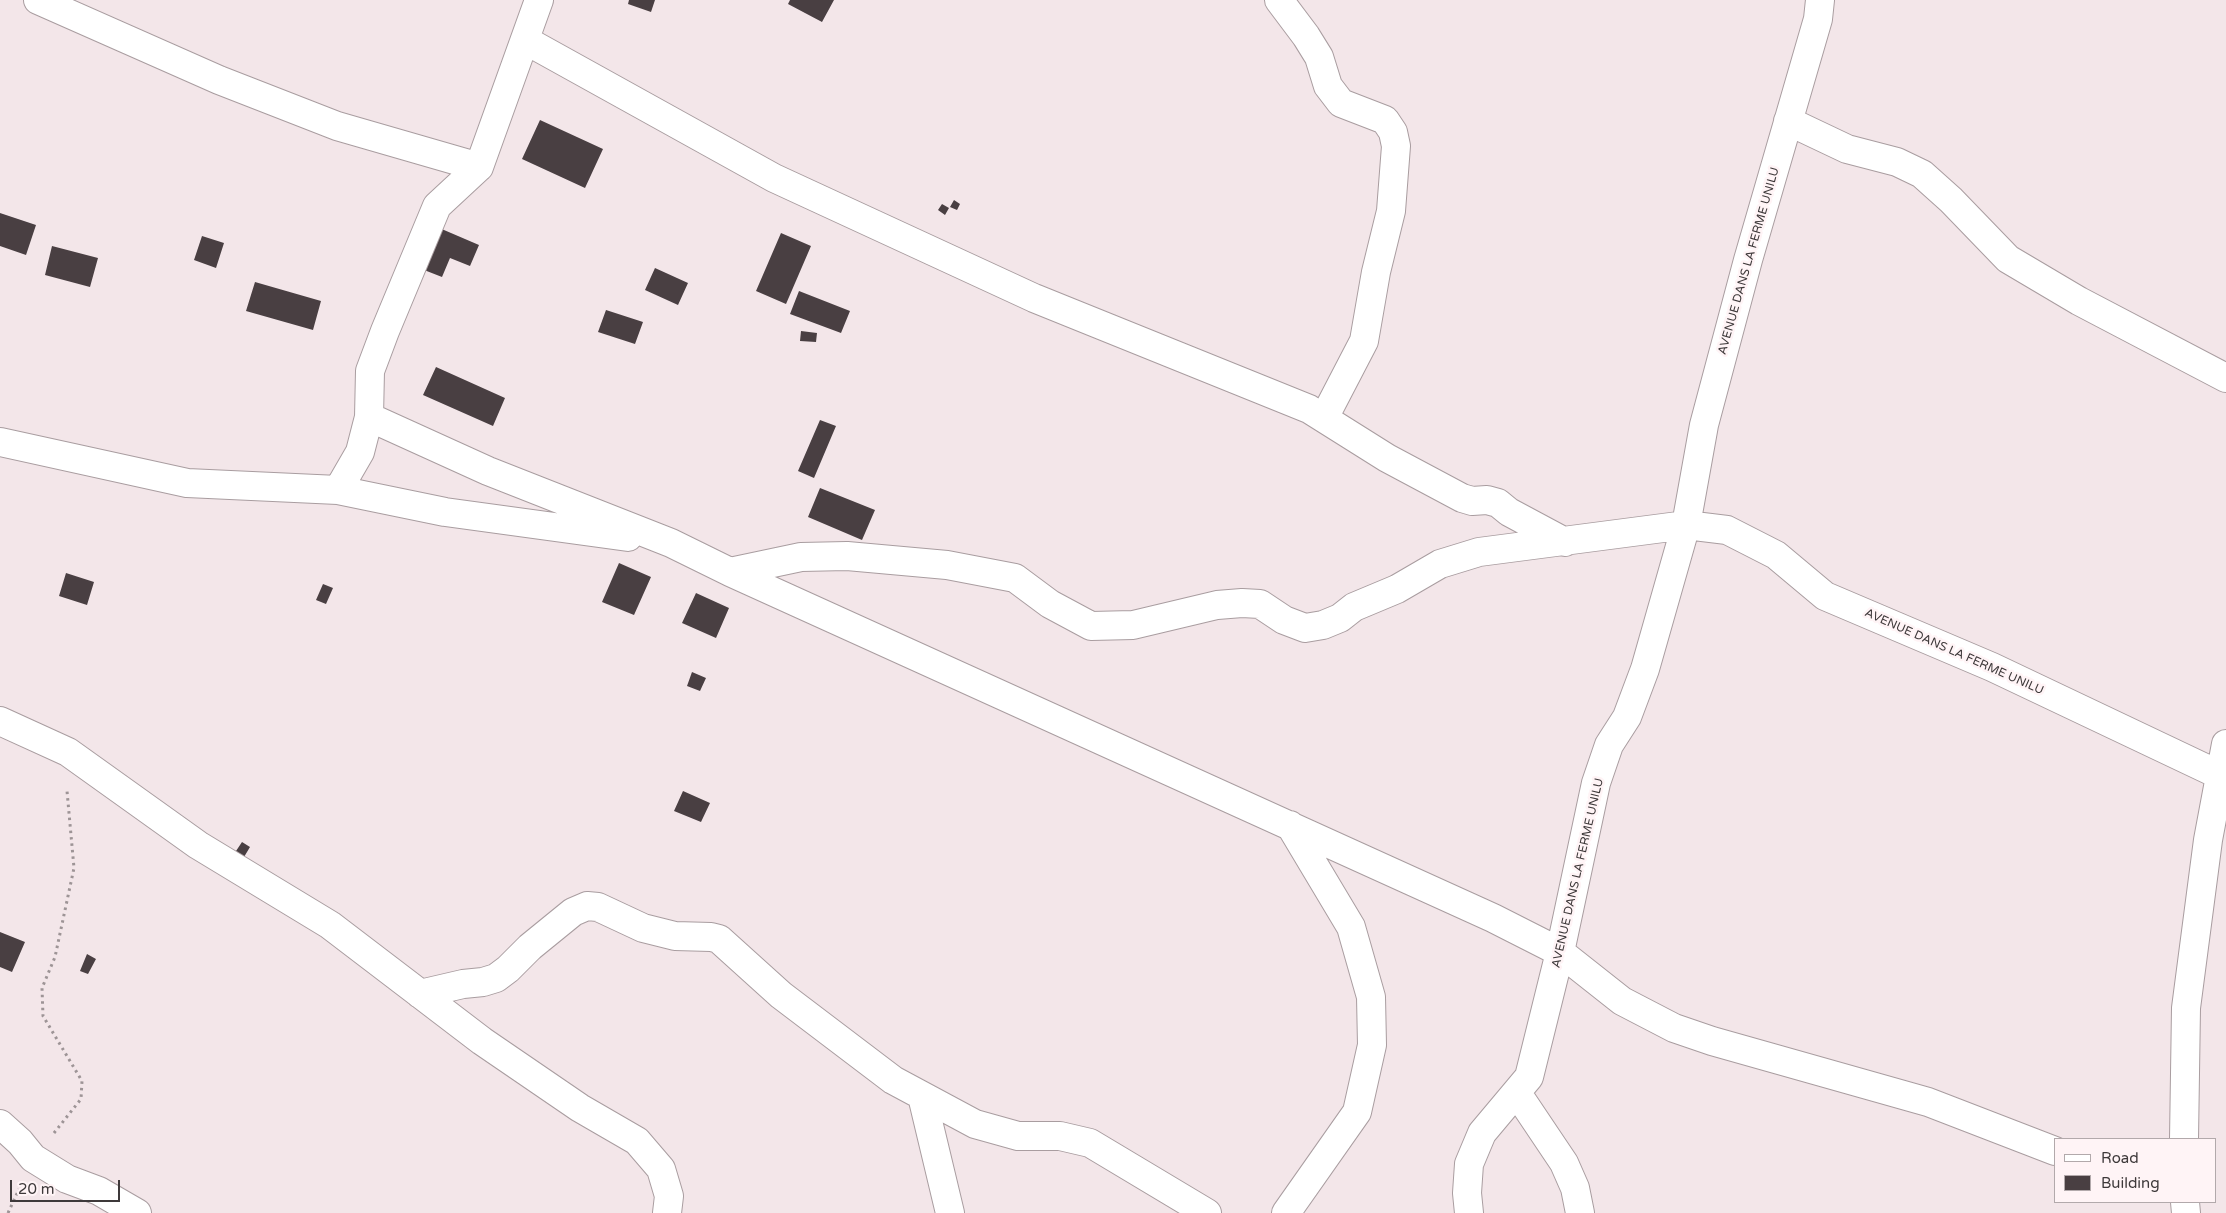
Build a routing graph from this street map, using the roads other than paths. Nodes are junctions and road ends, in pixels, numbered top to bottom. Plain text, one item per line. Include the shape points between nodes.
1 (38, 0) edge
2 (539, 0) edge
3 (1279, 0) edge
4 (1820, 0) edge
5 (525, 40) junction
6 (1788, 121) junction
7 (479, 167) junction
8 (2226, 378) edge
9 (369, 417) junction
10 (1324, 418) junction
11 (0, 442) edge
12 (338, 490) junction
13 (1686, 525) junction
14 (1565, 542) junction
15 (671, 543) junction
16 (730, 572) junction
17 (0, 721) edge
18 (2226, 744) edge
19 (2224, 777) edge
20 (1290, 825) junction
21 (1560, 952) junction
22 (420, 994) junction
23 (1517, 1093) junction
24 (922, 1096) junction
25 (0, 1124) edge
26 (2184, 1138) edge
27 (2054, 1151) edge
28 (137, 1213) edge
29 (667, 1213) edge
30 (950, 1213) edge
31 (1208, 1213) edge
32 (1286, 1213) edge
33 (1469, 1213) edge
34 (1580, 1213) edge

1 - 7 street via 218,80 337,126
2 - 5 street
3 - 10 street via 1319,57 1328,86 1341,103 1384,120 1393,132 1396,146 1392,211 1376,272 1364,341
4 - 6 street, AVENUE DANS LA FERME UNILU via 1818,19
5 - 7 street
5 - 10 street via 774,178 1034,298 1310,409
6 - 8 street via 1848,149 1897,162 1922,174 2008,258 2079,301
6 - 13 street, AVENUE DANS LA FERME UNILU via 1704,425
7 - 9 street via 437,206 370,371
9 - 12 street via 360,452
9 - 15 street via 488,472
10 - 14 street via 1387,458 1462,498 1472,502 1487,500 1498,503
11 - 12 street via 187,483
12 - 15 street via 444,512
13 - 14 street
13 - 19 street, AVENUE DANS LA FERME UNILU via 1727,530 1776,555 1826,596 1992,667
13 - 21 street, AVENUE DANS LA FERME UNILU via 1645,669 1627,717 1609,745 1596,783
14 - 16 street via 1479,552 1440,564 1397,589 1354,607 1340,618 1305,628 1284,620 1260,604 1242,603 1218,605 1134,625 1091,626 1050,604 1015,578 928,563 847,556 801,557
15 - 16 street
16 - 20 street
17 - 22 street via 68,752 198,845 330,924
18 - 19 street
19 - 26 street via 2208,840 2186,1008
20 - 21 street
20 - 32 street via 1351,927 1371,997 1372,1045 1357,1112
21 - 23 street, AVENUE DANS LA FERME UNILU via 1529,1077
21 - 27 street via 1622,1001 1674,1028 1928,1102
22 - 24 street via 496,978 573,912 587,906 598,907 643,928 675,936 719,939 781,995 893,1080
22 - 29 street via 580,1108 637,1141 661,1169 669,1196
23 - 33 street, AVENUE DANS LA FERME UNILU via 1482,1133 1468,1164
23 - 34 street via 1564,1163 1576,1188
24 - 30 street
24 - 31 street via 975,1124 1018,1136 1060,1136 1090,1143
25 - 28 street via 33,1158 67,1179 99,1191

